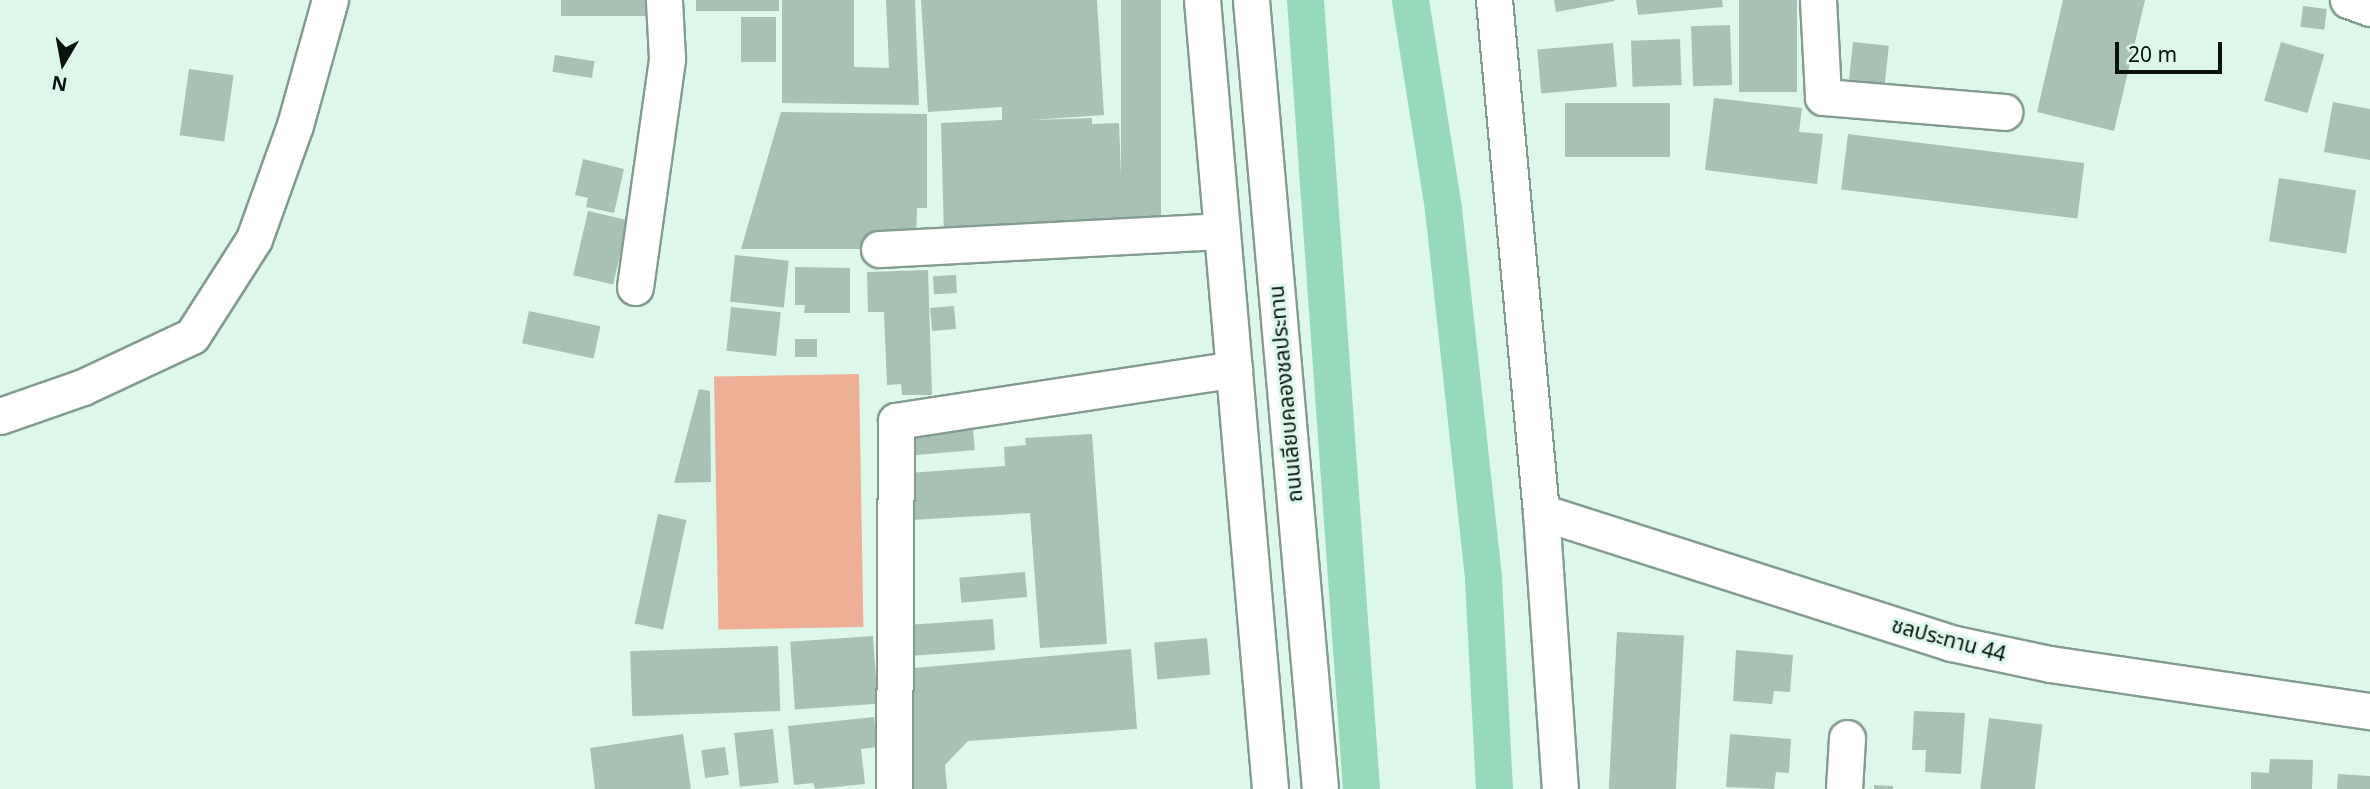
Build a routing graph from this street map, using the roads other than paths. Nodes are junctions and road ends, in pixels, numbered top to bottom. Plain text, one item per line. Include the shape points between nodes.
1 (330, 0) edge
2 (664, 0) edge
3 (1202, 0) edge
4 (1251, 0) edge
5 (1494, 0) edge
6 (1818, 0) edge
7 (2348, 0) edge
8 (2370, 8) edge
9 (2004, 112) dead end
10 (1222, 231) junction
11 (879, 250) dead end
12 (635, 287) dead end
13 (1234, 369) junction
14 (0, 416) edge
15 (1541, 512) junction
16 (2370, 711) edge
17 (1847, 738) dead end
18 (894, 789) edge
19 (1270, 789) edge
20 (1320, 789) edge
21 (1560, 789) edge
22 (1844, 789) edge

1 - 14 street via 295,125 254,239 192,336 83,387
2 - 12 street via 667,58
3 - 10 street
4 - 20 street, ถนนเลียบคลองชลประทาน
5 - 15 street
6 - 9 street via 1823,97
7 - 8 street
10 - 11 street
10 - 13 street
13 - 18 street via 896,421
13 - 19 street
15 - 16 street, ชลประทาน 44 via 1951,643 2050,664
15 - 21 street
17 - 22 street

